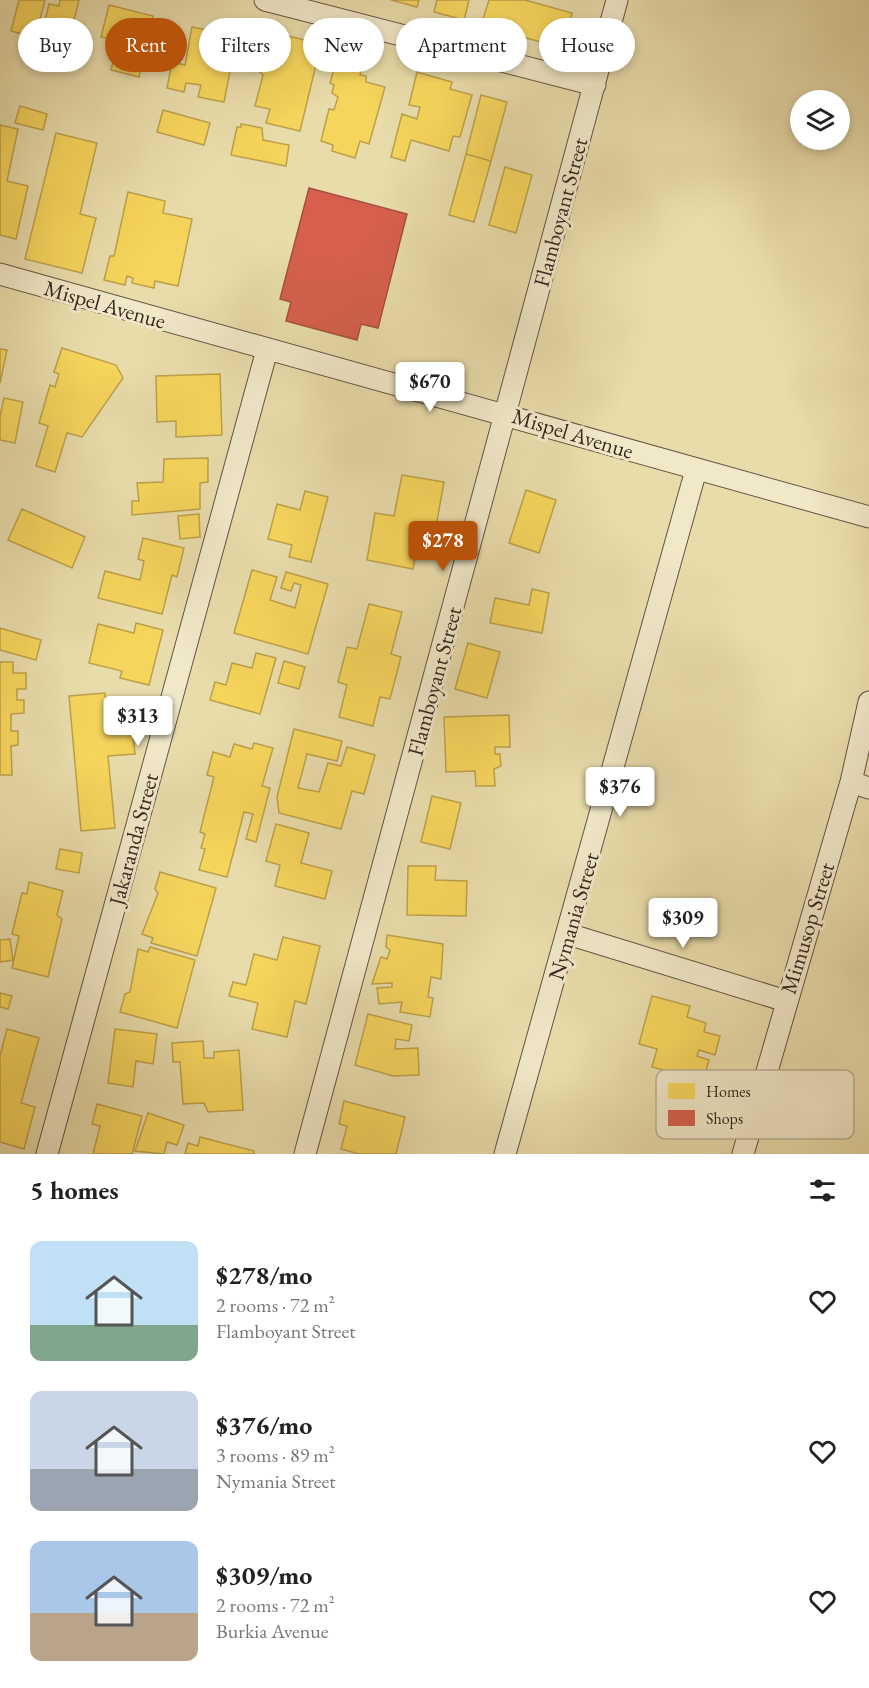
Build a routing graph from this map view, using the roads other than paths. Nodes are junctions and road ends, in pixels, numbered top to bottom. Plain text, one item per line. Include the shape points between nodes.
1 (266, 0) edge
2 (617, 0) edge
3 (594, 85) junction
4 (0, 274) edge
5 (267, 350) junction
6 (506, 413) junction
7 (696, 470) junction
8 (869, 517) edge
9 (869, 702) edge
10 (860, 785) edge
11 (568, 934) junction
12 (786, 1001) junction
13 (767, 1070) edge
14 (747, 1139) edge
15 (47, 1154) edge
16 (306, 1154) edge
17 (505, 1154) edge
18 (743, 1154) edge

1 - 3 street
2 - 3 street, Flamboyant Street
3 - 6 street, Flamboyant Street
4 - 5 street, Mispel Avenue
5 - 6 street, Mispel Avenue
5 - 15 street, Jakaranda Street
6 - 7 street, Mispel Avenue
6 - 16 street, Flamboyant Street
7 - 8 street, Mispel Avenue
7 - 11 street, Nymania Street
9 - 10 street, Mimusop Street
10 - 12 street, Mimusop Street
11 - 12 street
11 - 17 street, Nymania Street
12 - 13 street, Mimusop Street
14 - 18 street, Mimusop Street

